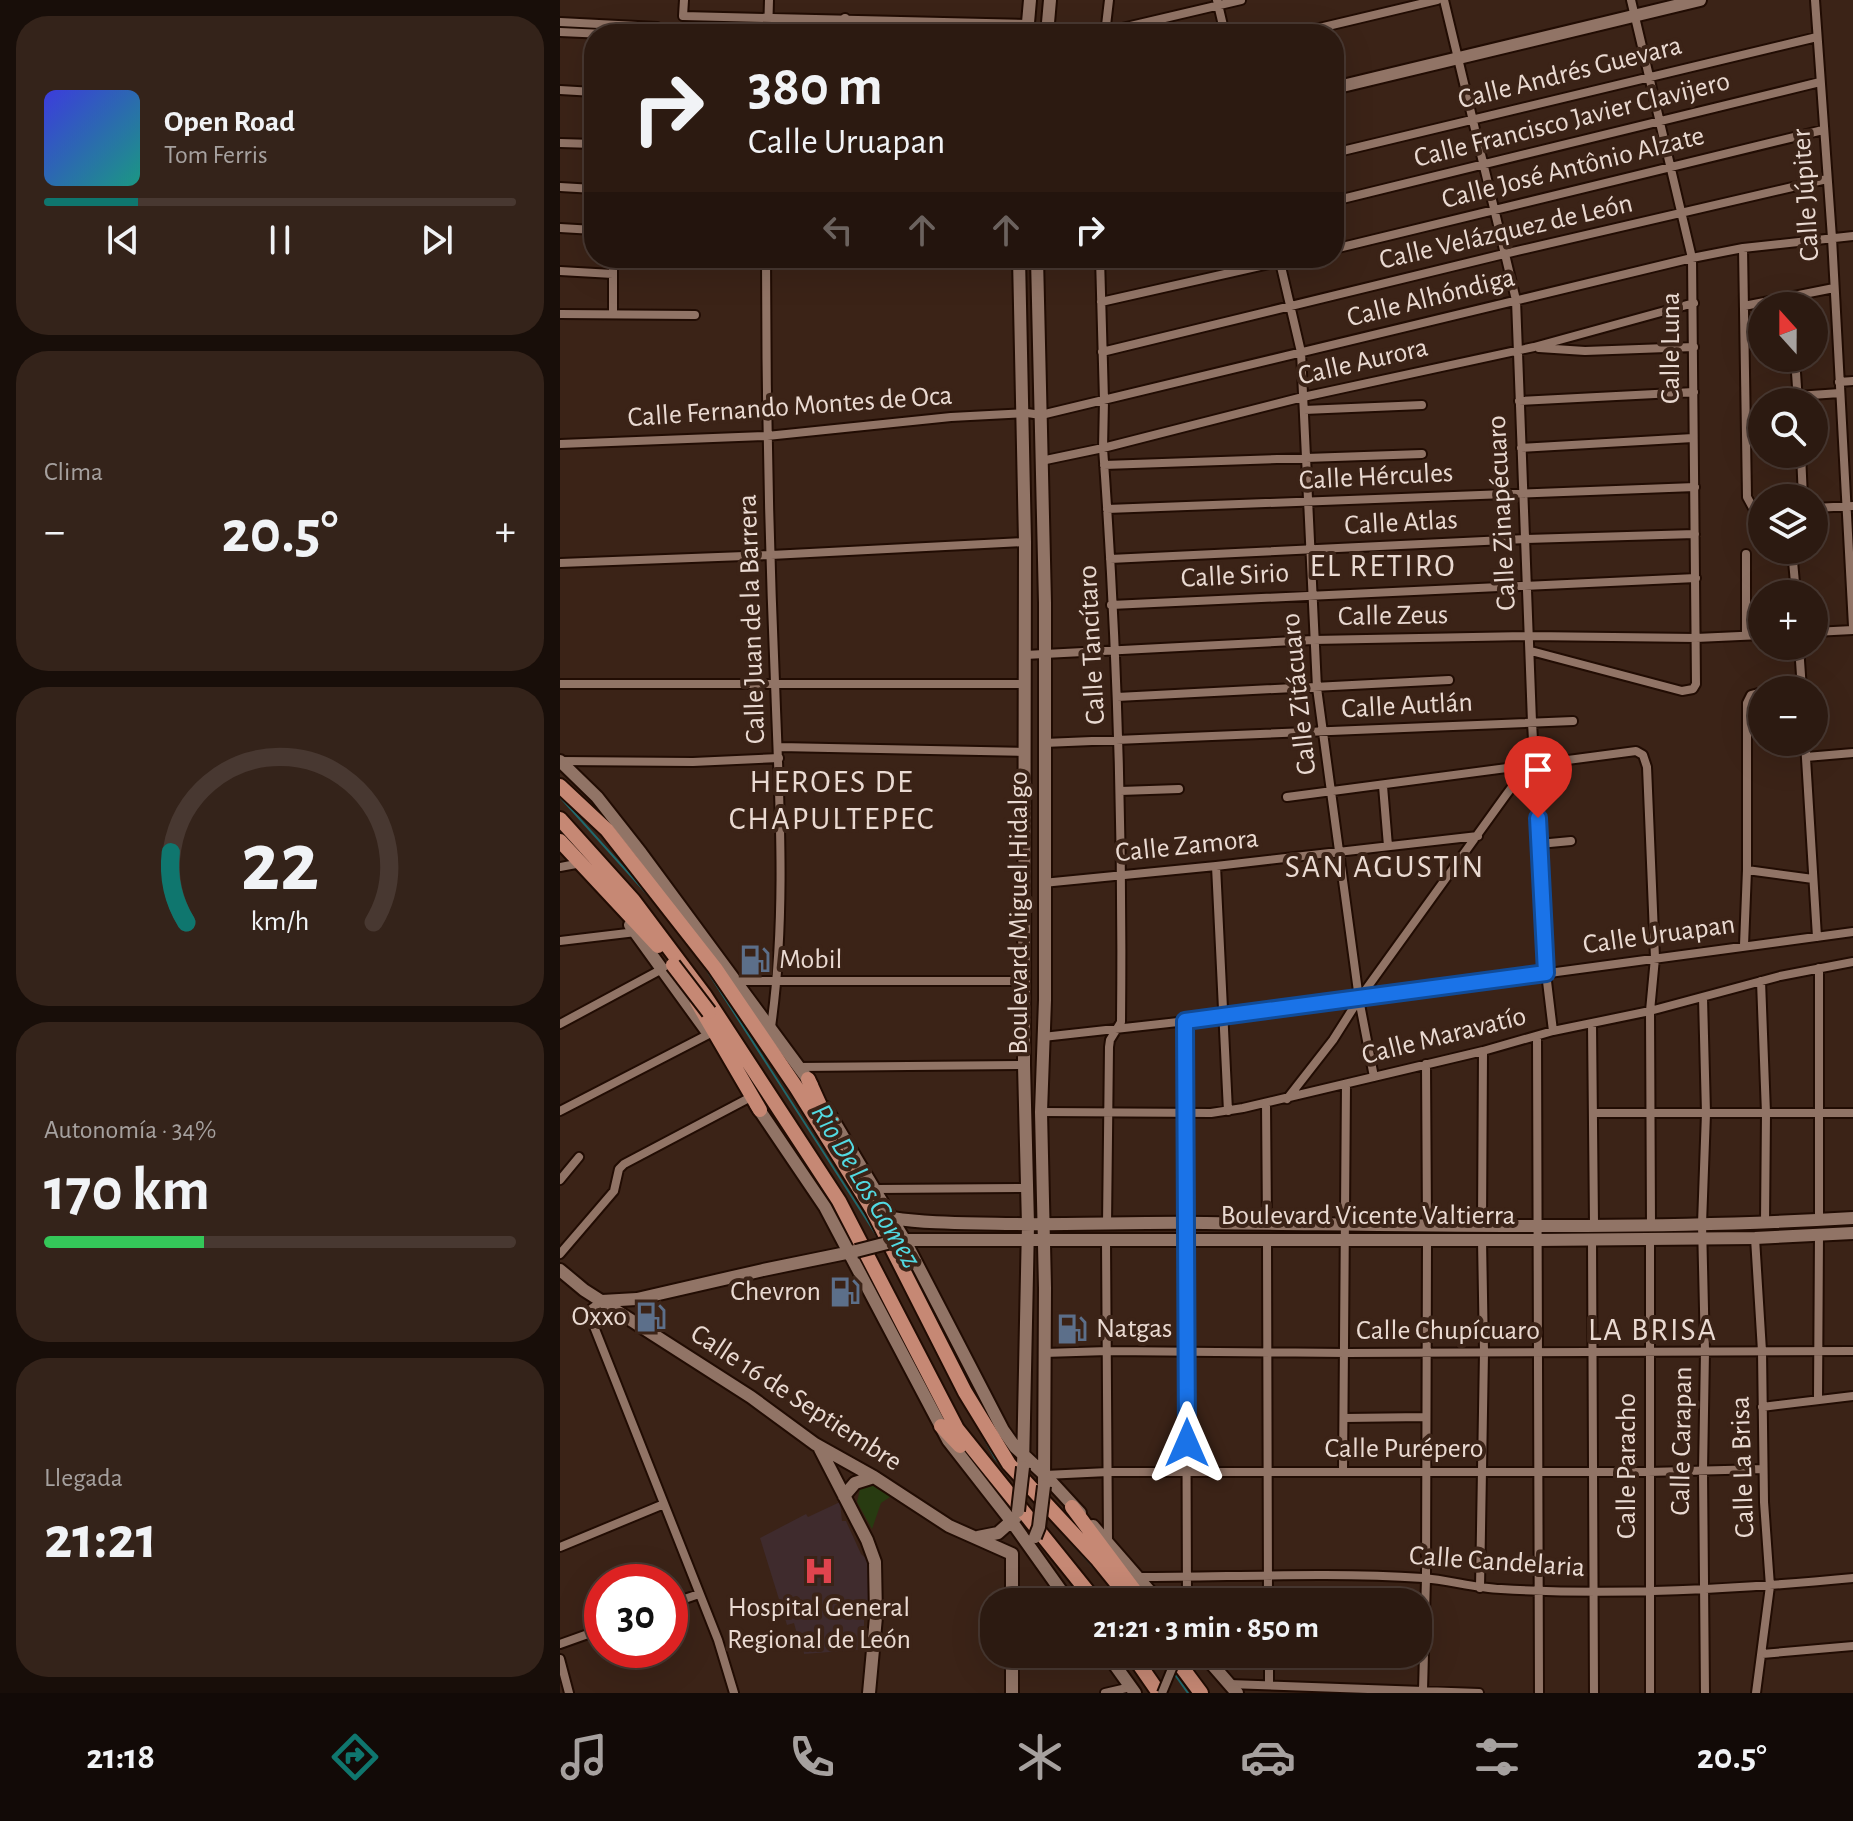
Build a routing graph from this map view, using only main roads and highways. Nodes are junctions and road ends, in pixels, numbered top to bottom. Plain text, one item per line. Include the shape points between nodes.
1 (1030, 0) edge
2 (1050, 0) edge
3 (1700, 0) edge
4 (1028, 24) edge
5 (1048, 24) edge
6 (1344, 86) edge
7 (1019, 268) edge
8 (1037, 268) edge
9 (560, 761) edge
10 (560, 786) edge
11 (560, 819) edge
12 (560, 843) edge
13 (668, 945) junction
14 (669, 966) junction
15 (1026, 985) junction
16 (1043, 1037) junction
17 (803, 1073) junction
18 (760, 1110) junction
19 (816, 1164) junction
20 (856, 1186) junction
21 (1042, 1199) junction
22 (1027, 1203) junction
23 (892, 1218) junction
24 (1853, 1218) edge
25 (921, 1223) junction
26 (1008, 1224) junction
27 (1028, 1225) junction
28 (1044, 1225) junction
29 (1069, 1225) junction
30 (1650, 1232) junction
31 (1853, 1233) edge
32 (920, 1239) junction
33 (1078, 1239) junction
34 (901, 1240) junction
35 (1028, 1240) junction
36 (1044, 1240) junction
37 (853, 1252) junction
38 (1044, 1258) junction
39 (560, 1270) edge
40 (602, 1301) junction
41 (1025, 1415) junction
42 (997, 1418) junction
43 (941, 1426) joint
44 (815, 1444) junction
45 (1024, 1461) junction
46 (874, 1477) junction
47 (1045, 1480) junction
48 (844, 1496) junction
49 (1072, 1507) junction
50 (1016, 1512) junction
51 (974, 1538) junction
52 (1031, 1540) junction
53 (1012, 1554) junction
54 (1012, 1588) edge
55 (1060, 1588) edge
56 (1084, 1588) edge
57 (1121, 1588) edge
58 (1133, 1588) edge
59 (1147, 1588) edge
60 (1012, 1668) edge
61 (1117, 1668) edge
62 (1142, 1668) edge
63 (1182, 1668) edge
64 (1215, 1668) edge
65 (1233, 1688) edge
66 (1133, 1690) edge
67 (869, 1693) edge
68 (1012, 1693) edge
69 (1161, 1693) edge
70 (1203, 1693) edge

1 - 4 main road
2 - 5 main road
3 - 6 main road
7 - 15 main road, Boulevard Miguel Hidalgo
8 - 16 main road, Boulevard Miguel Hidalgo
9 - 17 main road via 597,797
10 - 20 main road via 607,830 687,929 796,1087
11 - 13 main road
12 - 14 main road
12 - 14 main road
13 - 18 main road
13 - 19 main road
14 - 18 main road
14 - 19 main road, bridge via 709,1012 801,1152
15 - 16 main road via 1034,1031
15 - 22 main road, Boulevard Miguel Hidalgo
16 - 21 main road, Boulevard Miguel Hidalgo
17 - 20 main road
17 - 23 main road
18 - 37 main road
19 - 50 main road via 957,1429
20 - 57 main road via 1009,1464
21 - 28 main road, Boulevard Miguel Hidalgo
21 - 29 main road
22 - 26 main road
22 - 27 main road, Boulevard Miguel Hidalgo
23 - 25 main road, Boulevard Vicente Valtierra
23 - 34 main road
24 - 30 main road, Boulevard Vicente Valtierra via 1702,1224
25 - 26 main road, Boulevard Vicente Valtierra
25 - 32 main road
26 - 27 main road, Boulevard Vicente Valtierra
27 - 28 main road, Boulevard Vicente Valtierra
27 - 35 main road, Boulevard Miguel Hidalgo
28 - 29 main road, Boulevard Vicente Valtierra
28 - 36 main road, Boulevard Miguel Hidalgo
29 - 30 main road, Boulevard Vicente Valtierra via 1594,1224
30 - 31 main road, Boulevard Vicente Valtierra via 1703,1239
30 - 33 main road, Boulevard Vicente Valtierra via 1537,1240
32 - 34 main road, Boulevard Vicente Valtierra
32 - 35 main road, Boulevard Vicente Valtierra
33 - 36 main road, Boulevard Vicente Valtierra
33 - 38 main road
34 - 37 main road, Boulevard Vicente Valtierra, bridge
34 - 42 main road
35 - 36 main road, Boulevard Vicente Valtierra
35 - 41 main road, Boulevard Miguel Hidalgo
36 - 38 main road, Boulevard Miguel Hidalgo
37 - 40 main road, Boulevard Vicente Valtierra via 637,1299
37 - 43 main road
38 - 47 main road, Boulevard Miguel Hidalgo
39 - 40 main road, Calle 16 de Septiembre
40 - 44 main road, Calle 16 de Septiembre via 763,1404
41 - 42 main road via 1013,1425
41 - 45 main road, Boulevard Miguel Hidalgo
42 - 45 main road
43 - 50 main road
44 - 46 main road, Calle 16 de Septiembre
44 - 48 main road
45 - 47 main road
45 - 50 main road, Boulevard Miguel Hidalgo, bridge
46 - 48 main road via 855,1483
46 - 51 main road, Calle 16 de Septiembre
47 - 49 main road
47 - 52 main road, Boulevard Miguel Hidalgo, bridge via 1039,1527
48 - 67 main road via 875,1562
49 - 58 main road
49 - 59 main road
50 - 51 main road via 998,1533
50 - 52 main road
50 - 56 main road
51 - 53 main road, Calle 16 de Septiembre
52 - 53 main road
52 - 55 main road
53 - 54 main road
60 - 68 main road
61 - 66 main road
62 - 69 main road
63 - 70 main road
64 - 65 main road

